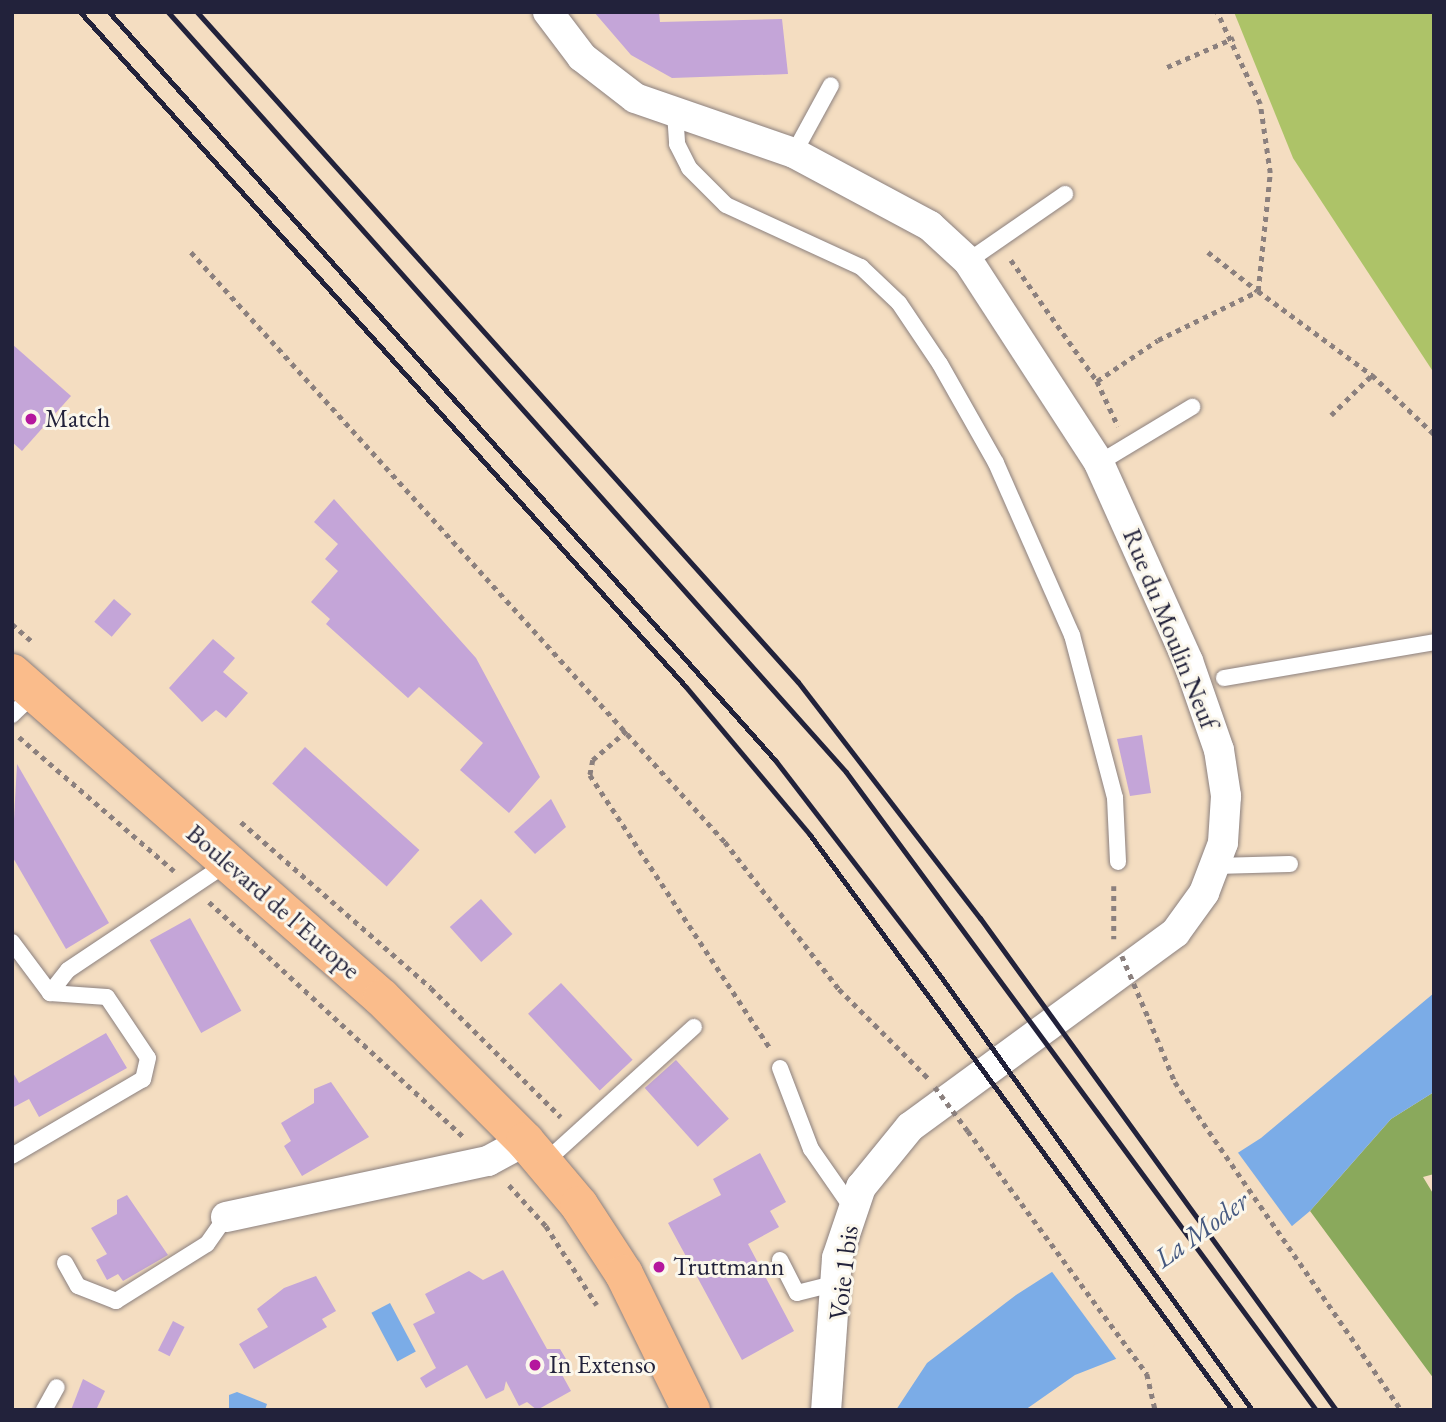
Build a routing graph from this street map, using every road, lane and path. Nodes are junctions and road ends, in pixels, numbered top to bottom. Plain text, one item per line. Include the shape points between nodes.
1 (548, 12) edge
2 (1217, 12) edge
3 (1234, 38) junction
4 (1167, 67) dead end
5 (831, 85) dead end
6 (675, 113) junction
7 (794, 153) junction
8 (1065, 194) dead end
9 (191, 252) dead end
10 (1208, 252) dead end
11 (968, 261) junction
12 (1258, 291) junction
13 (1372, 375) junction
14 (1097, 381) dead end
15 (1192, 407) dead end
16 (1331, 415) dead end
17 (1434, 434) edge
18 (1099, 463) junction
19 (1434, 642) edge
20 (1224, 678) dead end
21 (20, 693) edge
22 (627, 731) junction
23 (12, 733) edge
24 (229, 862) junction
25 (1118, 862) joint
26 (1290, 864) dead end
27 (1215, 866) junction
28 (193, 888) junction
29 (12, 942) edge
30 (50, 993) junction
31 (694, 1027) dead end
32 (780, 1068) joint
33 (535, 1152) junction
34 (12, 1156) edge
35 (488, 1161) junction
36 (852, 1208) junction
37 (226, 1217) joint
38 (780, 1260) dead end
39 (65, 1263) dead end
40 (834, 1284) junction
41 (602, 1313) dead end
42 (57, 1387) dead end
43 (44, 1410) edge
44 (691, 1410) edge
45 (826, 1410) edge
46 (1155, 1410) edge
47 (1401, 1410) edge

1 - 6 street, Rue du Moulin Neuf via 597,72 635,98
2 - 3 path
3 - 4 path
3 - 12 path via 1260,104 1270,173
5 - 7 lane
6 - 7 street, Rue du Moulin Neuf
6 - 25 lane via 677,144 689,167 726,205 860,267 899,303 940,365 996,463 1072,635 1115,798
7 - 11 street, Rue du Moulin Neuf via 930,226
8 - 11 lane
9 - 22 path
10 - 12 path
11 - 18 street, Rue du Moulin Neuf
12 - 13 path
12 - 14 path via 1158,340
13 - 16 path
13 - 17 path
15 - 18 lane
18 - 27 street, Rue du Moulin Neuf via 1188,661 1219,750 1226,820
19 - 20 lane
21 - 24 main road, Boulevard de l'Europe
22 - 32 path via 593,760 590,775
22 - 46 path, bridge via 725,842 839,989 936,1087 1147,1374
23 - 28 path
24 - 28 lane
24 - 33 main road, Boulevard de l'Europe via 382,998
25 - 47 path, bridge via 1111,924 1175,1082
26 - 27 lane
27 - 36 street, Rue du Moulin Neuf via 1175,933 910,1127 870,1173
28 - 30 lane via 68,970
28 - 35 path
29 - 30 lane
30 - 34 lane via 107,997 148,1058 143,1079
31 - 33 lane
32 - 36 lane via 811,1149
33 - 35 street
33 - 44 main road, Boulevard de l'Europe via 624,1274
35 - 37 street
35 - 41 path via 546,1226
36 - 40 street, Rue du Moulin Neuf
37 - 39 lane via 207,1244 116,1301 78,1286
38 - 40 lane via 797,1293
40 - 45 street, Rue du Moulin Neuf
42 - 43 lane

